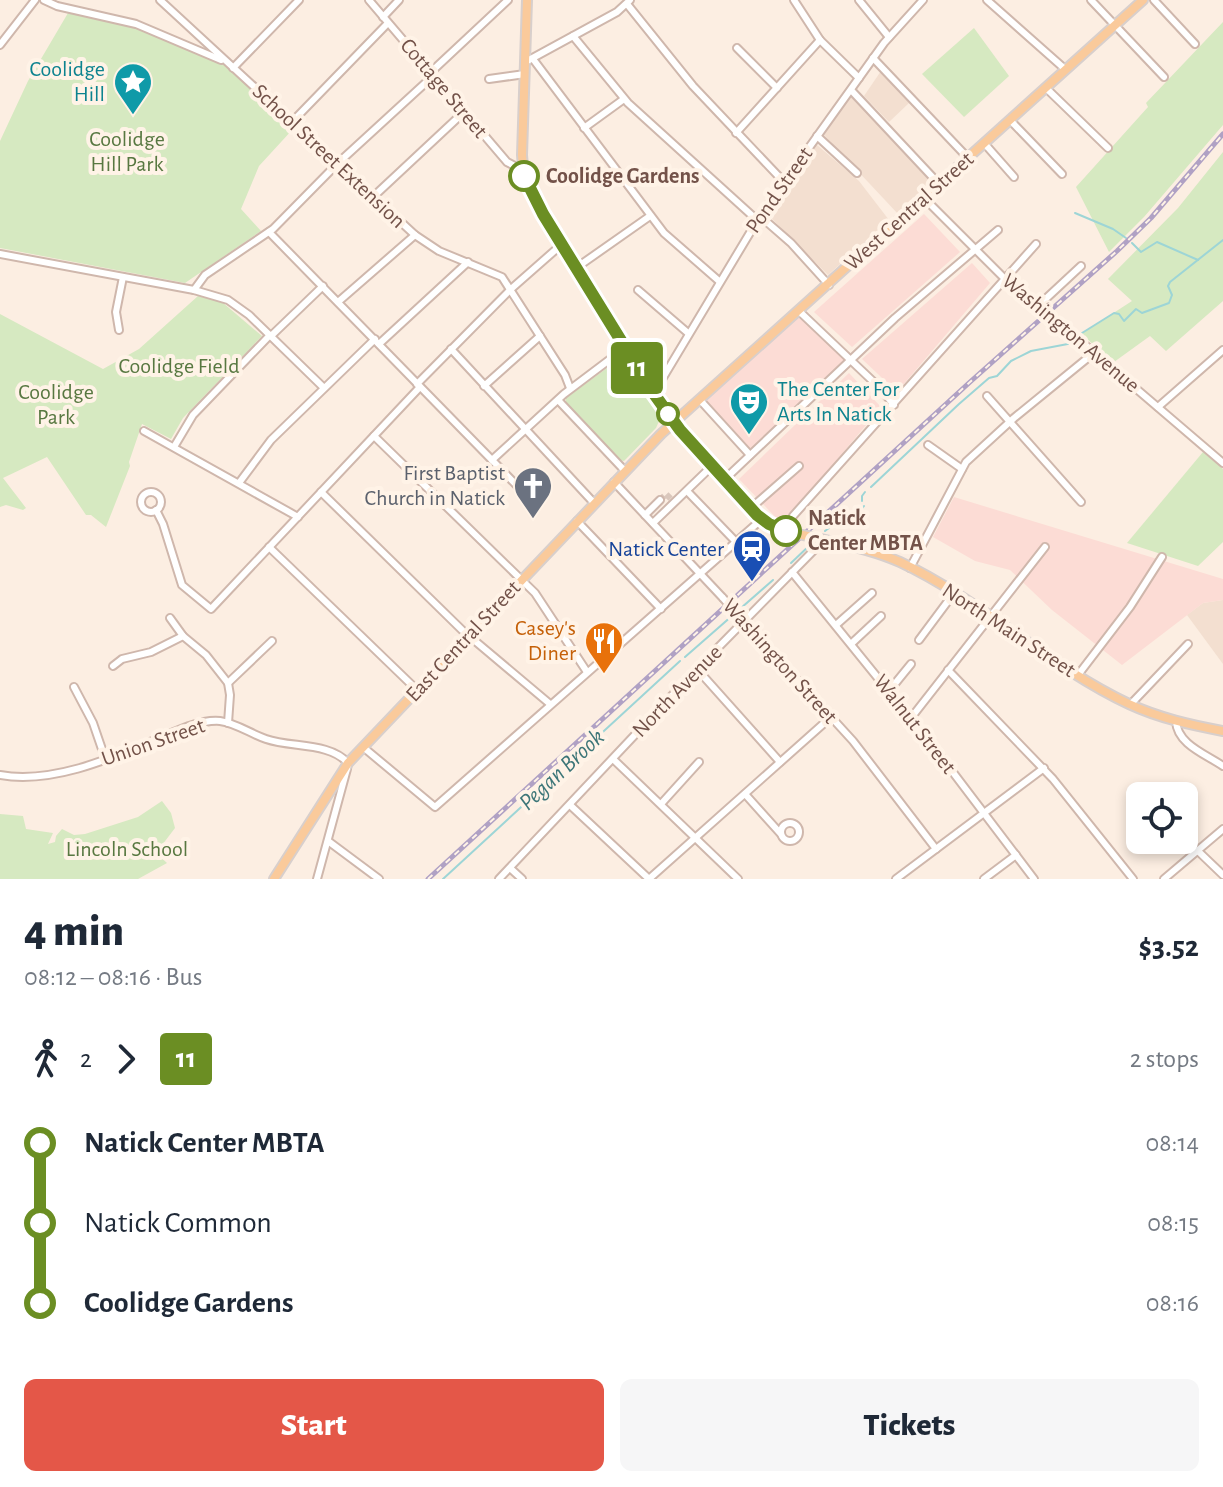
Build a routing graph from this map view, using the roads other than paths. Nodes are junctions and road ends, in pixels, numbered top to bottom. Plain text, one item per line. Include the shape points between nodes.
1 (35, 0) edge
2 (44, 0) edge
3 (160, 0) edge
4 (299, 0) edge
5 (369, 0) edge
6 (399, 0) edge
7 (508, 0) edge
8 (527, 0) edge
9 (794, 0) edge
10 (859, 0) edge
11 (923, 0) edge
12 (987, 0) edge
13 (1091, 0) edge
14 (1143, 0) edge
15 (1154, 0) edge
16 (629, 2) edge
17 (386, 20) junction
18 (1115, 26) junction
19 (573, 36) junction
20 (889, 37) junction
21 (820, 40) junction
22 (1195, 44) dead end
23 (0, 45) edge
24 (737, 48) dead end
25 (873, 58) junction
26 (529, 60) junction
27 (231, 66) junction
28 (1066, 70) junction
29 (432, 74) junction
30 (525, 74) junction
31 (1164, 77) dead end
32 (859, 78) junction
33 (489, 79) dead end
34 (777, 88) junction
35 (1046, 88) junction
36 (851, 90) junction
37 (624, 99) junction
38 (464, 112) junction
39 (1010, 120) junction
40 (291, 123) junction
41 (584, 128) junction
42 (736, 133) junction
43 (817, 136) junction
44 (984, 143) junction
45 (1108, 148) dead end
46 (968, 158) junction
47 (337, 164) junction
48 (522, 170) junction
49 (857, 173) dead end
50 (1062, 174) dead end
51 (1014, 177) dead end
52 (784, 182) junction
53 (939, 184) junction
54 (373, 197) junction
55 (924, 198) junction
56 (650, 216) junction
57 (759, 218) junction
58 (998, 230) dead end
59 (269, 232) junction
60 (415, 235) junction
61 (1036, 244) dead end
62 (561, 245) junction
63 (975, 251) junction
64 (0, 254) edge
65 (468, 262) junction
66 (1081, 266) dead end
67 (576, 268) junction
68 (123, 277) junction
69 (1006, 280) junction
70 (719, 281) junction
71 (829, 285) junction
72 (323, 286) junction
73 (511, 289) junction
74 (194, 290) junction
75 (638, 290) dead end
76 (338, 302) junction
77 (1040, 308) junction
78 (799, 311) junction
79 (119, 330) dead end
80 (688, 333) junction
81 (271, 335) junction
82 (540, 336) junction
83 (377, 342) junction
84 (625, 348) junction
85 (451, 349) junction
86 (1223, 350) edge
87 (1095, 352) junction
88 (850, 360) junction
89 (419, 385) junction
90 (484, 386) junction
91 (324, 388) junction
92 (570, 388) junction
93 (652, 391) junction
94 (987, 396) dead end
95 (558, 400) junction
96 (700, 400) junction
97 (894, 405) junction
98 (1158, 407) junction
99 (674, 422) junction
100 (1010, 422) junction
101 (525, 429) junction
102 (144, 431) dead end
103 (374, 436) junction
104 (928, 445) dead end
105 (174, 447) junction
106 (1223, 449) edge
107 (750, 455) junction
108 (1216, 457) junction
109 (492, 460) junction
110 (1223, 463) edge
111 (712, 466) junction
112 (799, 466) dead end
113 (962, 469) junction
114 (625, 471) junction
115 (724, 480) junction
116 (614, 482) junction
117 (239, 483) junction
118 (687, 491) junction
119 (321, 492) junction
120 (660, 500) tunnel mouth
121 (532, 501) dead end
122 (1081, 502) dead end
123 (594, 503) junction
124 (751, 508) junction
125 (156, 510) dead end
126 (645, 515) junction
127 (298, 517) junction
128 (762, 519) junction
129 (577, 521) junction
130 (653, 523) junction
131 (790, 532) junction
132 (819, 538) junction
133 (737, 543) junction
134 (269, 547) junction
135 (1045, 547) dead end
136 (1162, 557) dead end
137 (910, 568) junction
138 (792, 572) junction
139 (701, 574) junction
140 (521, 580) junction
141 (872, 593) dead end
142 (954, 593) junction
143 (661, 609) junction
144 (881, 616) dead end
145 (989, 616) junction
146 (170, 618) dead end
147 (744, 622) junction
148 (836, 625) junction
149 (468, 635) junction
150 (183, 636) junction
151 (919, 640) dead end
152 (272, 641) dead end
153 (851, 644) junction
154 (1188, 644) dead end
155 (911, 664) dead end
156 (113, 666) dead end
157 (697, 669) junction
158 (948, 670) junction
159 (587, 672) junction
160 (1078, 675) junction
161 (228, 683) junction
162 (74, 687) dead end
163 (417, 690) junction
164 (889, 691) junction
165 (550, 704) junction
166 (1130, 705) junction
167 (831, 717) junction
168 (911, 718) junction
169 (1176, 721) junction
170 (228, 723) junction
171 (1223, 731) edge
172 (363, 747) junction
173 (105, 758) junction
174 (613, 759) junction
175 (699, 762) dead end
176 (780, 762) junction
177 (348, 763) junction
178 (1223, 766) edge
179 (1044, 768) junction
180 (0, 775) edge
181 (745, 794) junction
182 (661, 804) junction
183 (570, 805) junction
184 (984, 813) junction
185 (1223, 829) edge
186 (781, 835) dead end
187 (696, 837) junction
188 (328, 841) junction
189 (936, 849) junction
190 (1198, 851) joint
191 (1194, 854) edge
192 (1016, 855) junction
193 (510, 868) junction
194 (1223, 875) edge
195 (274, 879) edge
196 (317, 879) edge
197 (379, 879) edge
198 (499, 879) edge
199 (522, 879) edge
200 (649, 879) edge
201 (738, 879) edge
202 (896, 879) edge
203 (984, 879) edge
204 (1034, 879) edge
205 (1133, 879) edge
206 (1164, 879) edge

1 - 23 street
2 - 27 street via 143,26
3 - 27 street, School Street Extension
4 - 27 street
5 - 17 street, Cottage Street
6 - 17 street
7 - 29 street
8 - 26 main road
9 - 21 street
10 - 20 street
11 - 20 street, Pond Street
12 - 28 street
13 - 18 street
14 - 18 main road, West Central Street
15 - 22 street
16 - 19 street
16 - 42 street via 673,63
17 - 29 street, Cottage Street
17 - 40 street
18 - 28 main road, West Central Street
18 - 31 street
19 - 26 street
19 - 37 street
20 - 25 street, Pond Street
21 - 32 street
21 - 34 street
24 - 34 street
25 - 32 street, Pond Street
25 - 46 street
26 - 30 main road
26 - 41 street
27 - 40 street, School Street Extension
28 - 35 main road, West Central Street
29 - 38 street, Cottage Street
29 - 47 street
30 - 33 street
30 - 48 main road
32 - 36 street, Pond Street
34 - 42 street
35 - 39 main road, West Central Street
35 - 45 street
36 - 43 street, Pond Street
36 - 53 street
37 - 41 street
37 - 57 street
38 - 48 street, Cottage Street via 507,162
38 - 54 street
39 - 44 main road, West Central Street
39 - 50 street
40 - 47 street, School Street Extension
41 - 56 street
42 - 52 street
43 - 49 street
43 - 52 street, Pond Street
44 - 46 main road, West Central Street
44 - 51 street
46 - 53 main road, West Central Street
47 - 54 street, School Street Extension
47 - 59 street
48 - 62 main road, North Main Street
52 - 57 street, Pond Street
53 - 55 main road, West Central Street
54 - 60 street, School Street Extension
55 - 63 street, Washington Avenue
55 - 71 main road, West Central Street
56 - 67 street
56 - 70 street via 674,245
57 - 70 street, Pond Street
57 - 71 street via 791,243
58 - 63 street
59 - 72 street
59 - 74 street via 205,275
60 - 65 street, School Street Extension
60 - 76 street
61 - 69 street
62 - 67 main road, North Main Street
62 - 73 street
63 - 69 street, Washington Avenue
63 - 88 street
64 - 68 street
65 - 73 street, School Street Extension via 498,275
65 - 83 street
66 - 77 street
67 - 84 main road, North Main Street
68 - 74 street
68 - 79 street via 116,312
69 - 77 street, Washington Avenue
69 - 97 street
70 - 80 street, Pond Street
71 - 78 main road, West Central Street
72 - 76 street
72 - 81 street
73 - 82 street
73 - 85 street
74 - 81 street via 233,302
75 - 80 street
76 - 83 street
77 - 87 street, Washington Avenue, bridge
78 - 88 street
78 - 96 main road, West Central Street
80 - 93 street, Pond Street
81 - 91 street
81 - 105 street via 193,415
82 - 90 street
82 - 92 street
83 - 89 street
83 - 91 street
84 - 92 street
84 - 93 main road, North Main Street
85 - 89 street
85 - 90 street
86 - 98 street
87 - 98 street, Washington Avenue
87 - 100 street
88 - 97 street
88 - 107 street
89 - 103 street
89 - 109 street
90 - 101 street
91 - 117 street via 264,447
92 - 95 street
93 - 99 main road, North Main Street
94 - 100 street
95 - 101 street
95 - 114 street
96 - 99 main road, West Central Street
96 - 107 street
97 - 131 street via 793,516
98 - 108 street, Washington Avenue
99 - 111 main road, North Main Street
99 - 114 main road, East Central Street
100 - 113 street
100 - 122 street
101 - 109 street
101 - 123 street
102 - 105 street
103 - 119 street
103 - 140 street
104 - 113 street
105 - 117 street
106 - 108 street
107 - 115 street
108 - 110 street, Washington Avenue
109 - 121 street
111 - 115 main road, North Main Street
111 - 118 street
112 - 124 street
113 - 137 street
114 - 116 main road, East Central Street
115 - 124 main road, North Main Street
116 - 123 main road, East Central Street
116 - 126 street, Washington Street
117 - 127 street
118 - 130 street
118 - 133 street
119 - 127 street
119 - 149 street
120 - 126 street
123 - 129 main road, East Central Street
124 - 128 main road, North Main Street
125 - 134 street via 182,585 211,609
126 - 130 street, Washington Street
127 - 134 street
128 - 131 main road, North Main Street
128 - 133 street
129 - 140 main road, East Central Street
129 - 143 street
130 - 139 street, Washington Street
131 - 132 main road, North Main Street, bridge
132 - 137 main road, North Main Street
132 - 138 street, North Avenue
133 - 139 street
134 - 163 street
135 - 145 street
136 - 160 street
137 - 142 main road, North Main Street
138 - 147 street, North Avenue
138 - 148 street, Walnut Street
139 - 143 street
139 - 147 street, Washington Street, bridge
140 - 149 main road, East Central Street
140 - 159 street
141 - 148 street
142 - 145 main road, North Main Street
142 - 151 street
143 - 159 street
144 - 153 street
145 - 158 street
145 - 160 main road, North Main Street
146 - 150 street
147 - 157 street, North Avenue
147 - 167 street, Washington Street
148 - 153 street, Walnut Street
149 - 163 main road, East Central Street
149 - 165 street
150 - 156 street
150 - 161 street
152 - 161 street
153 - 164 street, Walnut Street
154 - 166 street
155 - 164 street
157 - 174 street, North Avenue
157 - 176 street
158 - 168 street
158 - 179 street
159 - 165 street
160 - 166 main road, North Main Street
161 - 170 street
162 - 173 street
163 - 172 main road, East Central Street
164 - 168 street, Walnut Street
165 - 172 street via 435,807
166 - 169 main road, North Main Street
167 - 176 street
167 - 189 street, Washington Street
168 - 184 street, Walnut Street
169 - 171 main road, North Main Street
169 - 178 street via 1182,739
170 - 173 street, Union Street via 197,724
170 - 177 street, Union Street via 271,741 336,753
172 - 177 main road, East Central Street
173 - 180 street, Union Street via 45,776
174 - 182 street
174 - 183 street, North Avenue
175 - 182 street
176 - 181 street
177 - 188 street
177 - 195 main road, East Central Street
179 - 184 street
179 - 205 street
181 - 186 street
181 - 187 street
182 - 187 street
183 - 193 street, North Avenue
183 - 200 street
184 - 189 street
184 - 192 street, Walnut Street
185 - 190 street
187 - 200 street
187 - 201 street
188 - 196 street
188 - 197 street
189 - 202 street
190 - 194 street
191 - 206 street
192 - 203 street
192 - 204 street, Walnut Street
193 - 198 street, North Avenue
193 - 199 street

